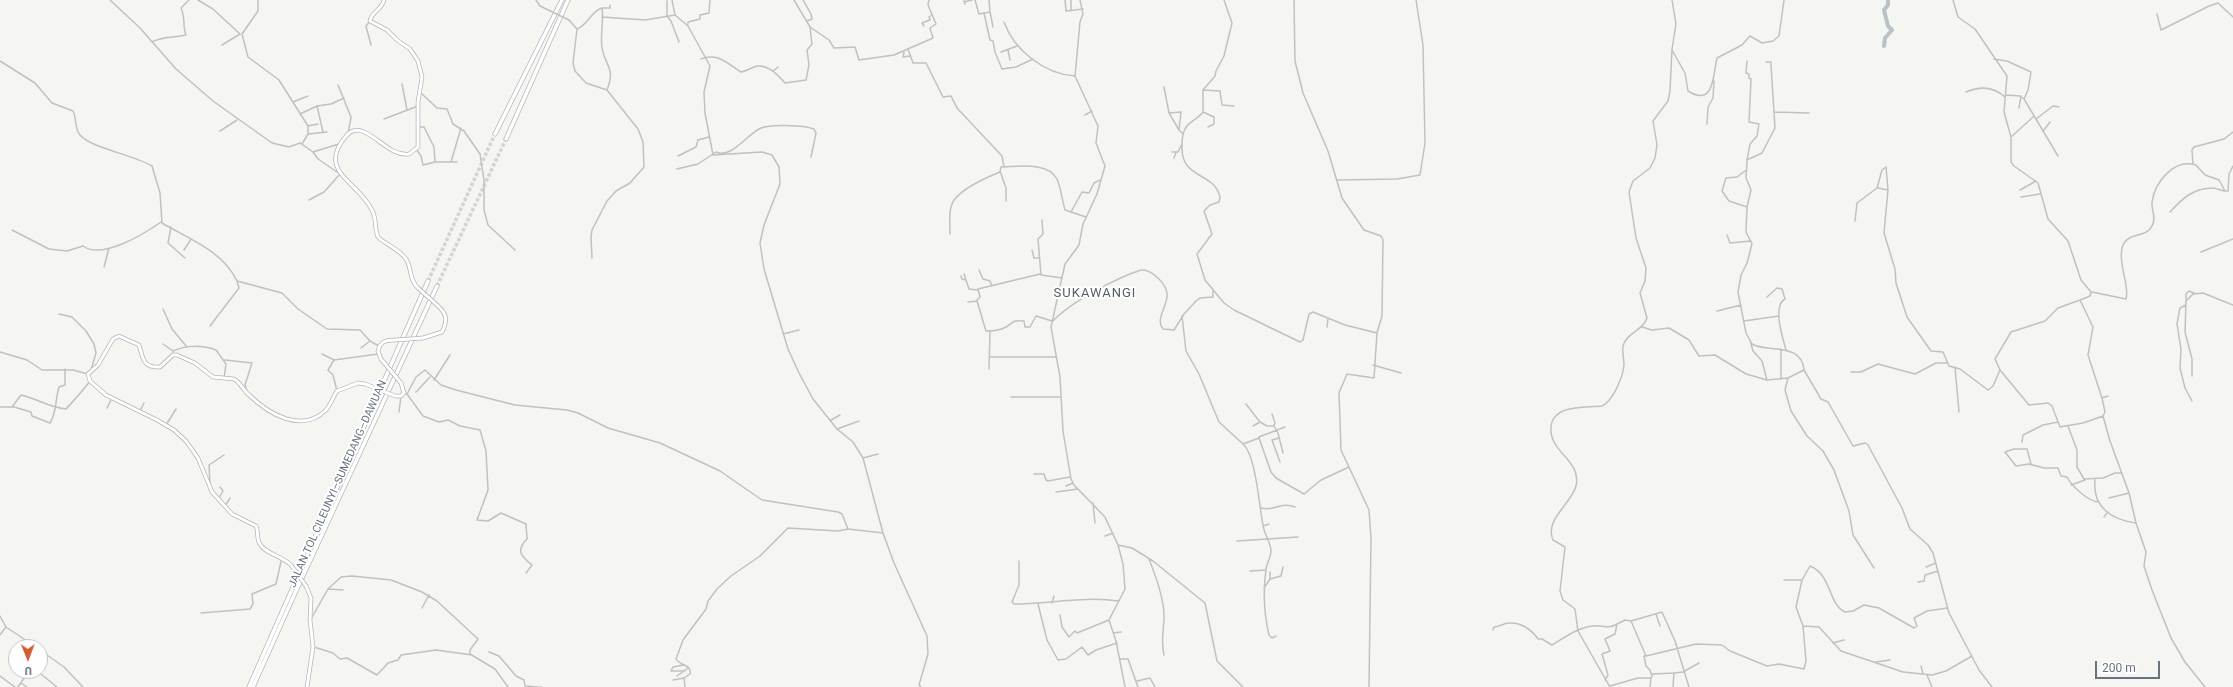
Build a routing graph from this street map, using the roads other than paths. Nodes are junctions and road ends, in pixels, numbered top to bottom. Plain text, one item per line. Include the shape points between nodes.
1 (110, 0) edge
2 (189, 0) edge
3 (198, 0) edge
4 (258, 0) edge
5 (384, 0) edge
6 (536, 0) edge
7 (562, 0) edge
8 (568, 0) edge
9 (672, 0) edge
10 (710, 0) edge
11 (794, 0) edge
12 (803, 0) edge
13 (929, 0) edge
14 (972, 0) edge
15 (975, 0) edge
16 (989, 0) edge
17 (1065, 0) edge
18 (1070, 0) edge
19 (1080, 0) edge
20 (1224, 0) edge
21 (1294, 0) edge
22 (1416, 0) edge
23 (1672, 0) edge
24 (1784, 0) edge
25 (1953, 0) edge
26 (667, 1) dead end
27 (964, 2) edge
28 (610, 5) dead end
29 (602, 8) junction
30 (1083, 9) junction
31 (1071, 11) junction
32 (990, 12) junction
33 (984, 13) junction
34 (2157, 14) dead end
35 (675, 15) junction
36 (932, 15) junction
37 (667, 16) junction
38 (602, 17) junction
39 (2233, 17) edge
40 (370, 21) junction
41 (807, 22) junction
42 (1004, 22) dead end
43 (688, 26) junction
44 (924, 26) dead end
45 (810, 27) junction
46 (993, 27) dead end
47 (577, 29) junction
48 (241, 34) junction
49 (152, 42) junction
50 (679, 42) dead end
51 (371, 44) dead end
52 (222, 45) dead end
53 (1017, 46) junction
54 (1672, 49) junction
55 (907, 50) junction
56 (1008, 50) junction
57 (1001, 52) dead end
58 (910, 56) junction
59 (706, 57) junction
60 (701, 59) dead end
61 (1033, 59) junction
62 (1994, 59) junction
63 (1010, 60) dead end
64 (0, 61) edge
65 (1747, 61) dead end
66 (1766, 62) dead end
67 (778, 67) dead end
68 (773, 71) junction
69 (1075, 76) junction
70 (1714, 79) junction
71 (402, 84) dead end
72 (338, 86) dead end
73 (1164, 87) dead end
74 (607, 90) junction
75 (1203, 90) junction
76 (419, 92) junction
77 (1966, 92) dead end
78 (308, 96) dead end
79 (2006, 96) junction
80 (2021, 96) junction
81 (344, 98) junction
82 (2024, 99) junction
83 (293, 102) junction
84 (317, 106) junction
85 (418, 106) junction
86 (1234, 106) dead end
87 (2059, 107) dead end
88 (2019, 108) dead end
89 (407, 110) junction
90 (1092, 111) junction
91 (1203, 112) junction
92 (1774, 112) junction
93 (1168, 113) junction
94 (1809, 113) dead end
95 (300, 114) junction
96 (1085, 115) dead end
97 (2033, 117) junction
98 (384, 119) dead end
99 (2036, 119) junction
100 (237, 120) junction
101 (2050, 122) dead end
102 (318, 124) dead end
103 (1707, 124) dead end
104 (308, 126) junction
105 (418, 127) junction
106 (461, 128) junction
107 (1208, 128) dead end
108 (1179, 130) junction
109 (2044, 130) junction
110 (220, 131) dead end
111 (323, 132) junction
112 (327, 132) dead end
113 (2233, 132) edge
114 (308, 134) junction
115 (348, 134) junction
116 (495, 134) tunnel mouth
117 (1183, 134) junction
118 (709, 136) junction
119 (2012, 137) junction
120 (506, 139) tunnel mouth
121 (341, 143) junction
122 (302, 144) junction
123 (1182, 144) junction
124 (416, 149) junction
125 (313, 152) junction
126 (1172, 152) dead end
127 (1176, 152) junction
128 (713, 155) junction
129 (678, 156) dead end
130 (2058, 156) dead end
131 (811, 157) dead end
132 (1174, 158) dead end
133 (1747, 160) junction
134 (435, 162) junction
135 (451, 162) junction
136 (457, 162) dead end
137 (2193, 164) junction
138 (2233, 166) edge
139 (1004, 167) junction
140 (677, 169) dead end
141 (1000, 170) junction
142 (1746, 171) junction
143 (340, 174) junction
144 (1100, 180) junction
145 (1337, 180) junction
146 (2036, 181) junction
147 (1877, 188) junction
148 (1888, 190) junction
149 (2020, 190) dead end
150 (2225, 191) junction
151 (2040, 194) junction
152 (2021, 197) dead end
153 (309, 200) dead end
154 (1006, 201) dead end
155 (1747, 207) junction
156 (1071, 212) junction
157 (2170, 212) dead end
158 (1086, 217) junction
159 (1042, 220) dead end
160 (1855, 221) dead end
161 (161, 222) junction
162 (171, 227) junction
163 (12, 230) dead end
164 (950, 234) dead end
165 (1727, 236) dead end
166 (191, 239) junction
167 (2233, 239) edge
168 (1751, 241) junction
169 (110, 248) junction
170 (184, 250) dead end
171 (515, 250) dead end
172 (1032, 250) dead end
173 (2201, 252) dead end
174 (185, 258) dead end
175 (592, 258) dead end
176 (1039, 258) junction
177 (104, 267) dead end
178 (979, 270) dead end
179 (964, 274) dead end
180 (1041, 274) junction
181 (961, 276) dead end
182 (1062, 278) junction
183 (966, 280) junction
184 (237, 281) junction
185 (428, 281) tunnel mouth
186 (437, 286) tunnel mouth
187 (992, 286) junction
188 (977, 290) junction
189 (1212, 290) junction
190 (2092, 292) junction
191 (2196, 293) junction
192 (1767, 297) dead end
193 (977, 300) junction
194 (2080, 300) junction
195 (2186, 300) junction
196 (968, 302) dead end
197 (1741, 305) junction
198 (2186, 305) junction
199 (2233, 305) edge
200 (163, 309) dead end
201 (1718, 311) dead end
202 (59, 314) dead end
203 (1182, 316) junction
204 (1779, 316) junction
205 (1328, 318) junction
206 (1744, 321) junction
207 (1052, 322) junction
208 (210, 326) dead end
209 (1327, 327) dead end
210 (1642, 327) junction
211 (799, 330) dead end
212 (990, 331) junction
213 (1377, 333) junction
214 (783, 334) junction
215 (1750, 340) junction
216 (370, 341) junction
217 (163, 344) dead end
218 (379, 346) junction
219 (187, 347) junction
220 (361, 348) dead end
221 (1782, 349) junction
222 (1786, 350) junction
223 (0, 352) edge
224 (173, 353) junction
225 (322, 354) dead end
226 (378, 354) junction
227 (450, 355) dead end
228 (990, 357) junction
229 (1056, 357) junction
230 (224, 360) junction
231 (334, 360) junction
232 (1947, 363) junction
233 (1373, 366) junction
234 (1955, 367) junction
235 (65, 369) junction
236 (989, 370) dead end
237 (1804, 370) junction
238 (2000, 370) junction
239 (1850, 372) dead end
240 (89, 373) junction
241 (1401, 373) dead end
242 (430, 376) junction
243 (2192, 376) dead end
244 (224, 378) junction
245 (1788, 378) junction
246 (1781, 379) junction
247 (434, 380) junction
248 (1767, 380) junction
249 (90, 381) junction
250 (337, 391) junction
251 (416, 392) dead end
252 (406, 394) junction
253 (248, 395) junction
254 (401, 396) junction
255 (2108, 396) dead end
256 (1011, 397) dead end
257 (1061, 397) junction
258 (112, 398) junction
259 (2102, 398) junction
260 (2192, 400) dead end
261 (144, 403) dead end
262 (1246, 404) dead end
263 (0, 407) edge
264 (12, 407) junction
265 (56, 408) junction
266 (107, 408) dead end
267 (176, 409) dead end
268 (140, 411) junction
269 (399, 412) dead end
270 (1959, 412) dead end
271 (1272, 414) dead end
272 (840, 415) dead end
273 (2103, 416) junction
274 (831, 420) junction
275 (859, 421) dead end
276 (1260, 422) junction
277 (2058, 422) junction
278 (166, 425) junction
279 (1252, 426) dead end
280 (1274, 426) junction
281 (2068, 426) junction
282 (1285, 427) dead end
283 (837, 429) junction
284 (1276, 430) junction
285 (1259, 438) junction
286 (1279, 438) junction
287 (2022, 442) dead end
288 (1243, 444) junction
289 (878, 454) dead end
290 (1283, 454) dead end
291 (224, 455) dead end
292 (863, 458) junction
293 (1280, 462) dead end
294 (2031, 464) junction
295 (1349, 467) junction
296 (2122, 473) junction
297 (1034, 474) dead end
298 (1070, 477) junction
299 (2095, 479) junction
300 (2086, 480) junction
301 (1073, 483) junction
302 (210, 484) junction
303 (2071, 485) junction
304 (1066, 486) dead end
305 (220, 487) dead end
306 (1078, 489) junction
307 (1056, 492) dead end
308 (2129, 493) junction
309 (219, 498) junction
310 (230, 498) dead end
311 (2109, 498) dead end
312 (2099, 502) junction
313 (1093, 503) junction
314 (225, 506) junction
315 (1295, 507) dead end
316 (1260, 508) junction
317 (2108, 513) junction
318 (2104, 517) dead end
319 (1096, 523) dead end
320 (2136, 523) junction
321 (1269, 524) dead end
322 (1263, 526) junction
323 (848, 529) junction
324 (883, 533) junction
325 (1113, 533) junction
326 (1105, 536) dead end
327 (1298, 537) dead end
328 (1267, 539) junction
329 (1237, 541) dead end
330 (1118, 545) junction
331 (282, 557) junction
332 (1149, 559) junction
333 (1019, 562) dead end
334 (1936, 563) junction
335 (1283, 567) dead end
336 (1874, 568) dead end
337 (1926, 568) dead end
338 (1266, 570) junction
339 (1250, 571) dead end
340 (1938, 571) junction
341 (1270, 572) dead end
342 (526, 573) dead end
343 (1270, 579) junction
344 (1784, 580) dead end
345 (1802, 580) junction
346 (1918, 582) dead end
347 (1264, 588) junction
348 (328, 589) junction
349 (343, 590) dead end
350 (429, 595) junction
351 (1054, 596) dead end
352 (1119, 601) junction
353 (1052, 603) junction
354 (1038, 604) junction
355 (422, 608) dead end
356 (1947, 608) junction
357 (201, 613) dead end
358 (1656, 614) junction
359 (1060, 615) dead end
360 (0, 616) edge
361 (310, 620) junction
362 (1109, 620) junction
363 (1631, 621) junction
364 (1616, 624) junction
365 (1660, 626) dead end
366 (1803, 626) junction
367 (6, 627) junction
368 (1493, 630) dead end
369 (1578, 631) junction
370 (1121, 632) dead end
371 (1113, 633) junction
372 (0, 635) edge
373 (1276, 636) dead end
374 (24, 639) edge
375 (1844, 640) dead end
376 (1117, 643) junction
377 (1833, 643) junction
378 (313, 647) junction
379 (1677, 650) junction
380 (489, 652) dead end
381 (472, 655) junction
382 (1164, 655) dead end
383 (48, 656) edge
384 (1646, 656) junction
385 (1972, 656) junction
386 (1120, 659) junction
387 (1890, 660) dead end
388 (1876, 662) junction
389 (1699, 663) dead end
390 (684, 664) junction
391 (1921, 666) dead end
392 (688, 668) junction
393 (685, 671) junction
394 (1683, 672) junction
395 (1674, 673) junction
396 (1653, 674) junction
397 (1923, 674) junction
398 (1927, 675) junction
399 (0, 676) edge
400 (677, 676) dead end
401 (684, 678) junction
402 (1650, 678) junction
403 (24, 679) edge
404 (46, 679) edge
405 (673, 680) dead end
406 (1605, 680) junction
407 (1137, 681) junction
408 (21, 683) junction
409 (918, 686) edge
410 (15, 687) edge
411 (18, 687) edge
412 (27, 687) edge
413 (56, 687) edge
414 (82, 687) edge
415 (249, 687) edge
416 (253, 687) edge
417 (307, 687) edge
418 (508, 687) edge
419 (540, 687) edge
420 (685, 687) edge
421 (921, 687) edge
422 (1125, 687) edge
423 (1138, 687) edge
424 (1155, 687) edge
425 (1243, 687) edge
426 (1369, 687) edge
427 (1610, 687) edge
428 (1650, 687) edge
429 (1673, 687) edge
430 (1689, 687) edge
431 (1932, 687) edge
432 (1992, 687) edge
433 (2205, 687) edge

1 - 49 street
2 - 49 street via 181,8 185,16 183,28 186,35 161,38
3 - 48 street via 213,9
4 - 48 street via 258,11
5 - 40 main road
6 - 47 street, bridge via 540,6 569,20
7 - 116 highway
8 - 120 highway
9 - 35 street
10 - 43 street via 709,13 688,22
11 - 41 street
12 - 41 street via 812,16
13 - 36 street
14 - 27 street
15 - 33 street via 978,13
16 - 32 street
17 - 31 street via 1066,11
18 - 31 street
19 - 30 street
20 - 75 street via 1232,23 1224,56 1215,76
21 - 145 street via 1295,61 1298,78
22 - 145 street via 1422,45 1425,143 1420,176
23 - 54 street via 1676,24
24 - 70 street via 1779,36 1773,41 1762,43 1750,36 1742,45 1719,56 1715,63
25 - 62 street via 1958,17 1975,29
26 - 37 street
28 - 29 street via 610,8
29 - 38 street
29 - 47 street via 595,11 584,25
30 - 31 street
30 - 69 street
32 - 33 street
32 - 46 street
33 - 61 street via 990,40 993,41 1002,69 1016,67
34 - 39 street via 2161,30 2218,3
35 - 37 street
35 - 43 street
36 - 44 street via 929,17 930,20 922,23
36 - 55 street via 936,24 930,28 934,38
37 - 38 street via 645,20
37 - 50 street
38 - 74 street via 602,49 611,73
40 - 51 street via 366,26
40 - 76 main road via 387,30 416,54 422,75
41 - 45 street
42 - 53 street via 1009,36
43 - 59 street
45 - 55 street via 830,40 834,48 855,48 859,60 894,56
45 - 68 street via 812,44 807,50 810,65 806,80 785,83
47 - 74 street via 573,63 575,71 589,85
48 - 52 street
48 - 83 street via 248,57 279,80
49 - 100 street via 184,77
53 - 56 street
53 - 61 street
54 - 70 street via 1685,72 1688,91 1695,95 1707,93
54 - 210 street via 1668,100 1653,121 1656,154 1652,165 1636,177 1630,190 1634,229 1646,268 1645,281 1640,293 1647,316
55 - 58 street
55 - 58 street via 903,57
56 - 57 street
56 - 63 street
58 - 139 street via 913,63 926,63 943,97 952,96 957,108 1002,156
59 - 60 street
59 - 68 street via 718,57 741,72 756,66
59 - 118 street via 710,66 704,92
61 - 69 street via 1063,75
62 - 79 street via 2007,76
62 - 82 street via 2007,61 2031,72
64 - 161 street via 35,83 52,103 73,111 77,130 84,138 152,166 160,193
65 - 133 street via 1746,73 1751,79 1749,122 1759,124 1757,136 1750,144
66 - 92 street via 1770,62 1771,65
67 - 68 street
69 - 90 street
70 - 103 street via 1714,98 1708,108
71 - 89 street
72 - 81 street
73 - 93 street
74 - 175 street via 638,130 643,142 644,167 630,183 616,191 607,201 594,225 591,237
75 - 86 street via 1220,92 1222,105
75 - 91 street
76 - 85 main road
76 - 106 street via 437,108 447,109 453,124
77 - 79 street via 1985,88
78 - 83 street
79 - 80 street
79 - 119 street via 2004,117
80 - 82 street
80 - 88 street
81 - 84 street via 331,104
81 - 115 street via 351,117
82 - 97 street
83 - 95 street
84 - 95 street
84 - 111 street
85 - 89 street
85 - 105 main road
87 - 99 street via 2053,106
89 - 98 street
90 - 96 street
90 - 144 street via 1098,128 1096,144 1105,166
91 - 107 street via 1214,118 1214,124
91 - 117 street via 1188,125
92 - 94 street
92 - 133 street via 1775,128 1763,152
93 - 108 street
93 - 108 street via 1181,112
95 - 104 street
97 - 99 street
97 - 119 street
99 - 109 street
100 - 110 street
100 - 122 street via 276,145 288,147
101 - 109 street
102 - 104 street
104 - 114 street
105 - 124 main road
105 - 134 street via 424,127 434,147
106 - 135 street
106 - 171 street via 480,154 484,180 484,210 488,226
108 - 117 street
109 - 130 street
111 - 112 street
111 - 114 street
113 - 137 street via 2224,139 2194,147
114 - 122 street
115 - 121 main road
115 - 124 main road via 356,130 362,131 402,154 410,154
117 - 123 street
118 - 128 street
118 - 129 street via 698,140 696,147
119 - 146 street via 2012,164
121 - 125 street
121 - 143 main road via 335,155
122 - 125 street
123 - 127 street
123 - 189 street via 1183,160 1189,170 1211,184 1220,197 1219,202 1210,204 1204,210 1212,236 1198,250 1197,256 1205,280
124 - 134 street via 423,165
125 - 143 street via 318,159
126 - 127 street
127 - 132 street
128 - 131 street via 716,152 731,150 762,127 791,126 815,130
128 - 140 street via 698,164
128 - 214 street via 762,152 772,155 779,167 780,184 760,243 764,269
133 - 142 street
134 - 135 street
135 - 136 street
137 - 150 street via 2205,175 2219,180
137 - 190 street via 2179,165 2162,178 2152,200 2154,222 2150,230 2130,237 2124,243 2120,260 2125,274 2126,299
138 - 150 street via 2229,174 2228,189
139 - 141 street via 1000,167
139 - 156 street via 1028,166 1052,173 1057,180 1065,210
141 - 154 street via 1006,188
141 - 164 street via 954,201 950,214
142 - 155 street via 1751,190
142 - 155 street via 1737,177 1726,178 1722,191 1729,201
143 - 153 street via 324,192
143 - 218 main road, bridge via 366,198 374,214 378,236 405,258 412,280 445,313 446,321 442,332 423,338 383,342
144 - 156 street via 1094,183 1089,193 1082,192
144 - 158 street via 1097,194
145 - 213 street via 1342,198 1364,230 1381,236 1383,240 1382,316
146 - 149 street
146 - 151 street
147 - 148 street
147 - 148 street via 1882,170 1886,167
147 - 160 street via 1857,203
148 - 232 street via 1884,233 1906,314 1921,333 1927,347 1933,352 1944,352
150 - 157 street via 2216,188 2195,191 2184,196
151 - 152 street
151 - 190 street via 2048,219 2068,241 2081,280
155 - 168 street via 1746,232
156 - 158 street
158 - 182 street via 1079,245 1067,260
159 - 176 street via 1044,233 1038,237
161 - 162 street
161 - 169 street via 144,234
162 - 166 street
162 - 174 street via 168,243
163 - 169 street via 49,249 67,251 83,246 95,251
165 - 168 street via 1729,243
166 - 170 street
166 - 184 street via 211,251 232,272
167 - 173 street
168 - 197 street via 1739,285
169 - 177 street
172 - 176 street via 1034,258
176 - 180 street
178 - 187 street via 983,279 990,281
179 - 183 street
180 - 182 street via 1043,277
180 - 187 street
181 - 183 street via 962,280
182 - 207 street
183 - 188 street via 970,290
184 - 208 street via 239,288
184 - 216 street via 278,291 323,326 336,330 360,330
185 - 415 highway, JALAN TOL CILEUNYI–SUMEDANG–DAWUAN
186 - 416 highway, JALAN TOL CILEUNYI–SUMEDANG–DAWUAN
187 - 188 street
188 - 193 street via 980,297
189 - 203 street via 1212,298 1198,299
189 - 205 street via 1234,310 1300,342 1303,340 1310,313
190 - 194 street via 2090,296
191 - 195 street
191 - 195 street via 2190,291 2186,294
191 - 199 street via 2203,293
192 - 204 street via 1777,288 1782,289 1785,299 1781,303
193 - 196 street
193 - 212 street via 985,330
194 - 238 street via 2058,308 2045,321 2011,332 2005,346 1995,357
194 - 259 street via 2093,327 2088,355
195 - 198 street
197 - 201 street
197 - 206 street
198 - 243 street via 2185,332 2192,359
198 - 260 street via 2180,308 2177,324 2181,343 2180,368 2183,383
200 - 219 street via 172,329
202 - 240 street via 72,317 86,331 94,344 96,353
203 - 207 street via 1174,330 1161,327 1161,314 1167,294 1158,278 1144,270 1134,272 1102,288 1061,313
203 - 288 street via 1186,350 1219,422
204 - 206 street
204 - 222 street
205 - 209 street
205 - 213 street
206 - 215 street
207 - 212 street via 1036,316 1030,327 1025,327 1024,321 1017,321
207 - 229 street
210 - 248 street via 1652,330 1669,328 1688,340 1699,356 1715,355 1746,374
210 - 369 street via 1630,334 1624,344 1622,374 1608,403 1602,406 1564,410 1556,416 1552,424 1554,444 1575,468 1577,475 1575,488 1557,516 1551,534 1553,540 1565,547 1560,591 1563,600 1575,610
211 - 214 street
212 - 228 street
213 - 233 street
214 - 274 street via 793,361 814,398
215 - 221 street via 1755,345
215 - 248 street via 1762,361
216 - 218 street
216 - 220 street
217 - 224 street
218 - 226 main road
219 - 224 street
219 - 230 street via 214,349
221 - 222 street
221 - 246 street
222 - 237 street via 1799,358
223 - 235 street via 27,360 42,370
224 - 240 main road via 160,367 151,366 142,359 139,345 117,336
224 - 244 main road via 195,363 213,377
225 - 231 street
226 - 231 street
226 - 252 main road, bridge via 401,383
227 - 247 street
228 - 229 street
228 - 236 street
229 - 257 street
230 - 244 street
230 - 253 street via 252,363 245,385
231 - 250 street via 328,370 333,375
232 - 234 street
232 - 239 street via 1936,363 1915,374 1878,364 1861,372
233 - 241 street
233 - 295 street via 1374,378 1348,373 1340,391 1340,444 1343,458
234 - 238 street via 1988,390 1993,386
234 - 270 street
235 - 240 street
235 - 265 street via 65,384 59,387
237 - 245 street
237 - 334 street via 1821,399 1828,402 1853,446 1865,443 1868,445 1902,508 1910,529 1928,545
238 - 277 street via 2029,405 2048,403 2052,406
240 - 249 main road
242 - 247 street
242 - 251 street
242 - 252 street via 425,370 419,373
244 - 253 main road via 238,382
245 - 246 street
245 - 336 street via 1785,390 1791,411 1834,470 1850,511 1853,536
246 - 248 street
247 - 323 street via 456,390 515,405 578,413 608,428 682,452 720,471 762,500 840,512
249 - 258 main road
249 - 265 street via 67,409
250 - 253 main road via 325,410 314,418 299,421 275,415
250 - 254 main road, bridge via 358,383
252 - 254 main road
252 - 342 street via 423,416 439,422 448,420 460,426 480,430 486,451 488,490 477,520 489,521 501,513 526,525 527,539 521,547 521,552 525,561 532,565
254 - 269 street
255 - 259 street
256 - 257 street
257 - 298 street
258 - 266 street
258 - 268 main road
259 - 273 street via 2105,412
261 - 268 street
262 - 276 street
263 - 264 street
264 - 265 street via 22,395
264 - 265 street via 31,412 32,416 50,423
267 - 278 street
268 - 278 main road
271 - 280 street
272 - 274 street
273 - 281 street
273 - 296 street
274 - 283 street
275 - 283 street
276 - 279 street
276 - 280 street
277 - 281 street via 2060,427
277 - 287 street via 2043,425 2023,435
278 - 302 main road via 192,448
280 - 284 street
281 - 300 street via 2077,450 2077,467
282 - 284 street
283 - 292 street via 853,442
284 - 285 street
284 - 286 street
285 - 288 street
285 - 295 street via 1271,472 1302,494 1324,478
286 - 290 street
286 - 293 street via 1272,440
288 - 316 street via 1251,456
289 - 292 street
291 - 302 street via 209,465
292 - 324 street
294 - 294 street via 2016,466 2005,452 2014,449 2027,450
294 - 303 street via 2044,468 2058,468 2061,476 2067,477
295 - 426 street via 1369,510
296 - 299 street
296 - 308 street
297 - 298 street via 1044,474 1049,481
298 - 301 street
299 - 300 street
299 - 312 street
300 - 303 street
301 - 304 street
301 - 306 street
302 - 309 main road via 212,492
303 - 312 street via 2089,499
305 - 309 street via 223,491
306 - 307 street
306 - 313 street
308 - 311 street
308 - 320 street
309 - 314 main road
310 - 314 street
312 - 317 street
313 - 319 street
313 - 325 street via 1105,517
314 - 331 main road via 238,519 256,526 262,548
315 - 316 street via 1284,503 1269,509
316 - 322 street
317 - 318 street
317 - 320 street via 2114,518
320 - 433 street via 2146,552 2144,566 2167,630 2185,662
321 - 322 street
322 - 328 street
323 - 324 street
323 - 390 street via 838,531 787,528 760,556 722,585 708,601 706,609 681,645 676,660
324 - 409 street via 927,636 928,654
325 - 326 street
325 - 330 street
327 - 328 street
328 - 329 street
328 - 338 street via 1271,550
330 - 332 street via 1132,548
330 - 352 street via 1125,585
331 - 357 street via 276,584 252,594 253,604 250,609
331 - 361 main road, bridge via 306,586 311,598
332 - 382 street via 1161,596
332 - 425 street via 1205,603 1217,661
333 - 354 street via 1019,585 1013,604
334 - 337 street
334 - 340 street
335 - 343 street via 1281,576
338 - 339 street
338 - 347 street
340 - 346 street via 1925,575 1924,581
340 - 356 street
341 - 343 street
343 - 347 street
344 - 345 street
345 - 356 street via 1806,569 1811,566 1824,577 1835,601 1844,611 1851,612 1864,605 1873,607 1897,617 1912,628 1918,626 1914,618 1928,611
345 - 366 street via 1796,608
347 - 373 street via 1268,632 1270,637
348 - 349 street
348 - 350 street via 341,577 352,576 391,580
348 - 361 street
350 - 355 street
350 - 381 street via 478,639 470,650
351 - 353 street
352 - 353 street via 1084,598
352 - 362 street
353 - 354 street
354 - 376 street via 1047,640 1058,660 1066,659 1082,647 1088,655
356 - 385 street
358 - 363 street
358 - 365 street
358 - 379 street via 1664,613
359 - 362 street via 1062,627 1070,637 1075,631 1077,633
360 - 367 street
361 - 378 main road
362 - 371 street
363 - 364 street
363 - 384 street
364 - 369 street via 1609,628 1592,626
364 - 406 street via 1615,634 1605,639 1610,651 1602,654 1608,675
366 - 377 street via 1818,626
366 - 379 street via 1806,662 1804,669 1779,664 1767,666 1722,645 1696,644
367 - 372 street
367 - 374 street
368 - 369 street via 1494,627 1509,623 1516,624 1552,645
369 - 406 street
370 - 371 street
371 - 376 street
375 - 377 street
376 - 386 street
377 - 388 street via 1843,652
378 - 381 street via 333,653 340,659 347,658 377,675 402,655 436,650
378 - 417 main road
379 - 384 street
379 - 394 street
380 - 419 street via 499,657 516,676 524,680 525,686
381 - 418 street via 495,669
383 - 414 street via 64,667
384 - 396 street via 1646,666 1650,674
385 - 398 street via 1946,670
385 - 432 street
386 - 407 street via 1128,659
386 - 422 street
387 - 388 street
388 - 397 street via 1903,672
389 - 394 street
390 - 392 street via 689,666
390 - 393 street via 673,667 671,671
391 - 397 street
392 - 393 street
392 - 401 street via 691,672
393 - 400 street
394 - 395 street
394 - 430 street
395 - 396 street
395 - 429 street
396 - 402 street
397 - 398 street
398 - 431 street
399 - 410 street
401 - 405 street
401 - 420 street
402 - 427 street via 1638,678
402 - 428 street
403 - 408 street
404 - 413 street
406 - 427 street
407 - 423 street
407 - 424 street via 1150,678
408 - 411 street
408 - 412 street
409 - 421 street

